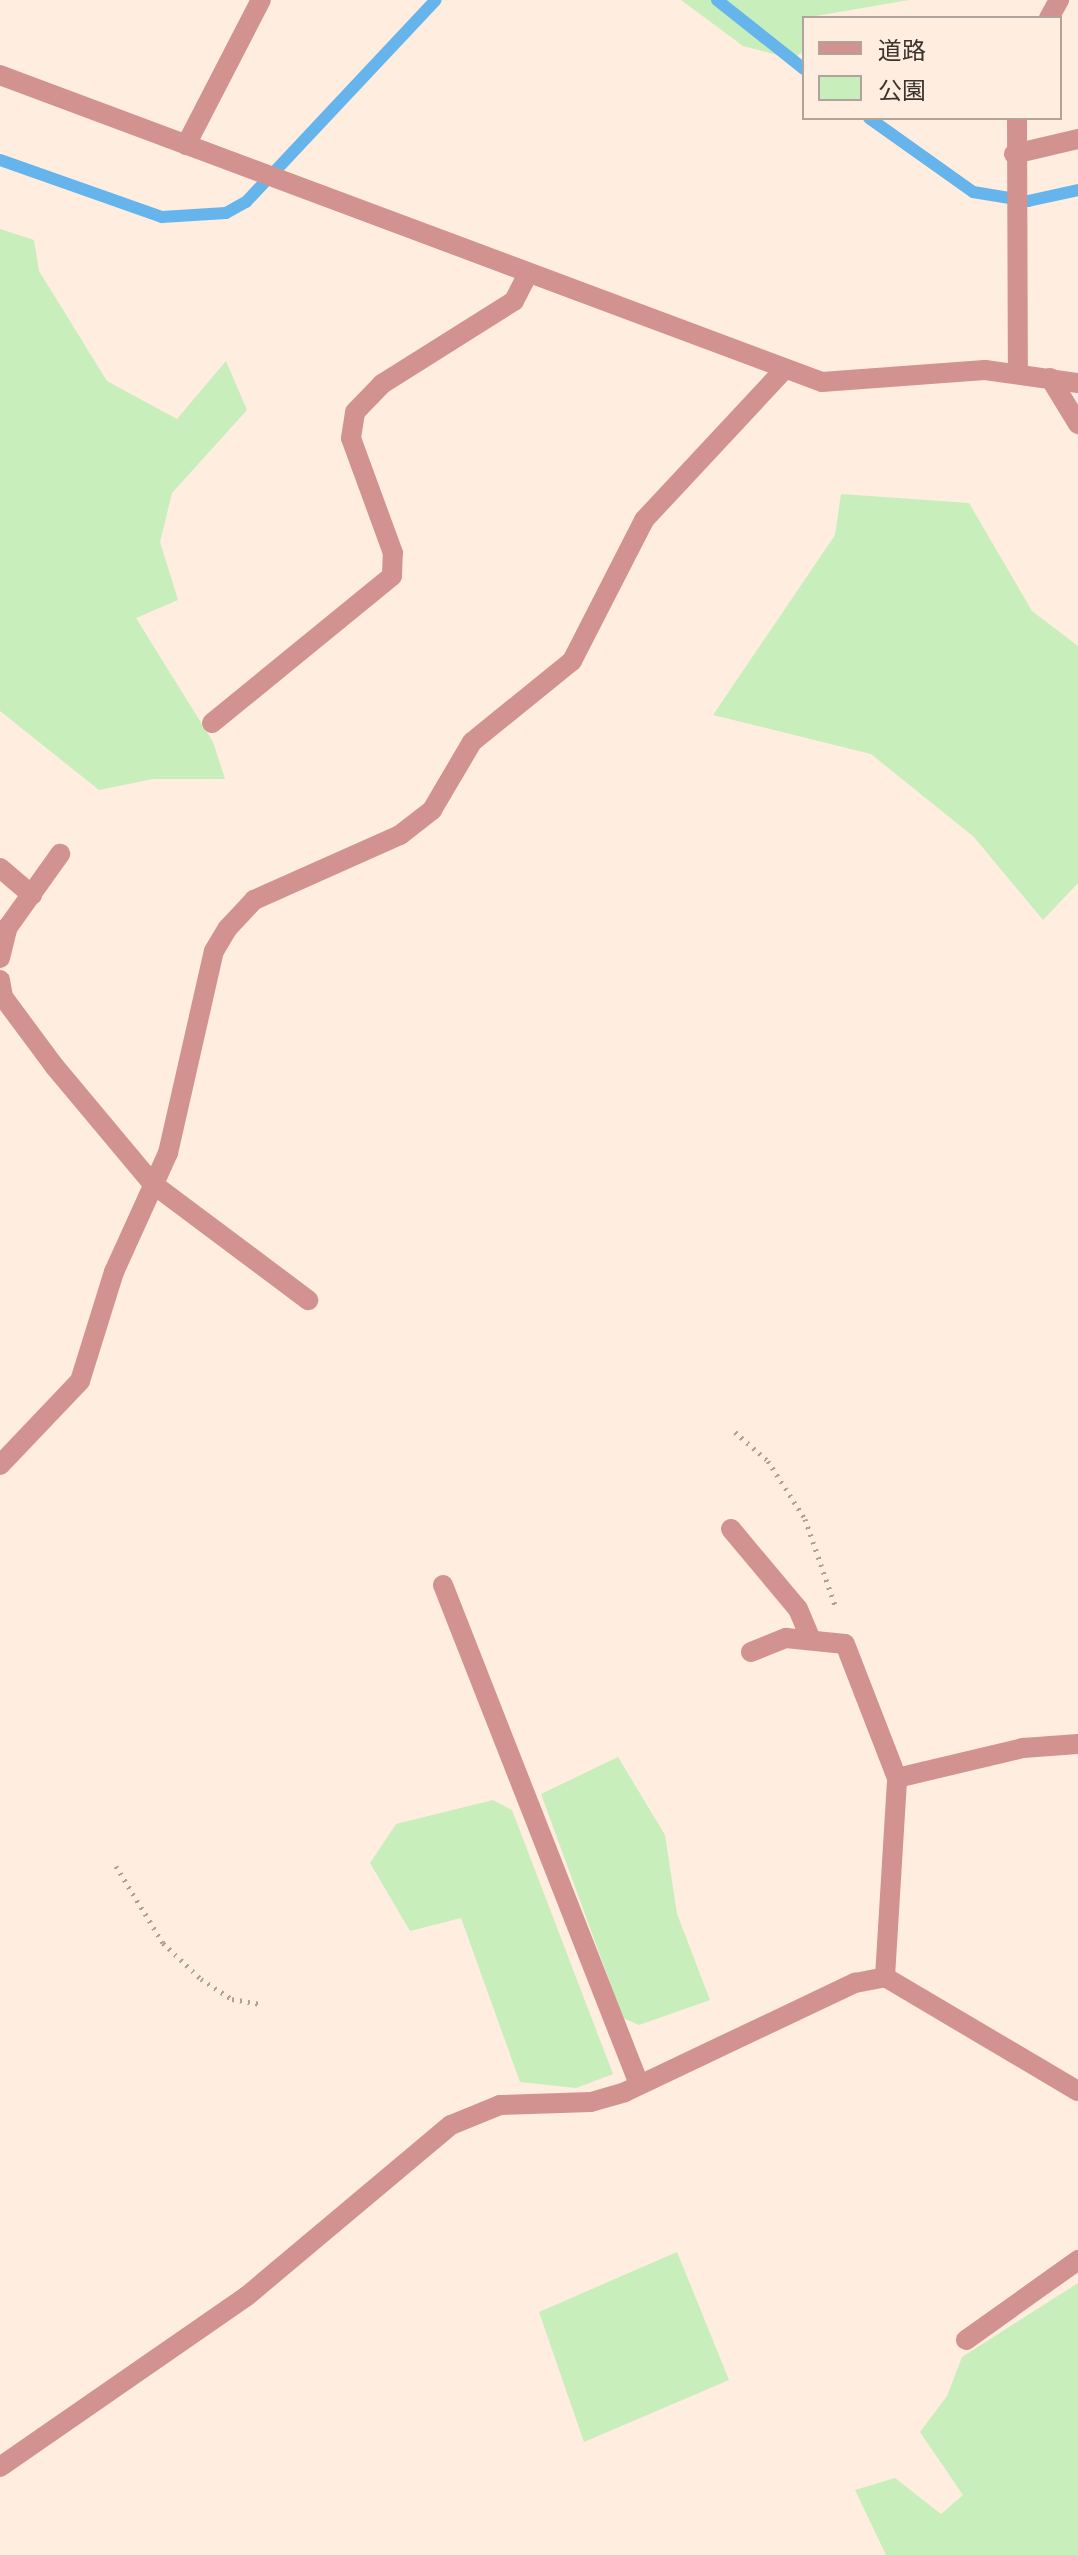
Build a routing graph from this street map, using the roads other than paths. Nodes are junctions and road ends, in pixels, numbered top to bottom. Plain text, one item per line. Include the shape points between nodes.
1 (261, 0) edge
2 (0, 75) edge
3 (1017, 120) edge
4 (1078, 139) edge
5 (186, 145) junction
6 (1014, 154) junction
7 (527, 275) junction
8 (783, 371) junction
9 (1018, 373) junction
10 (1050, 378) junction
11 (1078, 383) edge
12 (1078, 424) edge
13 (212, 723) dead end
14 (60, 854) dead end
15 (0, 868) edge
16 (32, 895) junction
17 (0, 958) edge
18 (0, 980) edge
19 (153, 1184) junction
20 (308, 1300) dead end
21 (0, 1465) edge
22 (731, 1529) dead end
23 (443, 1585) dead end
24 (811, 1640) junction
25 (751, 1652) dead end
26 (1078, 1744) edge
27 (897, 1778) junction
28 (885, 1977) junction
29 (639, 2084) junction
30 (1078, 2091) edge
31 (1078, 2260) edge
32 (966, 2340) dead end
33 (0, 2467) edge

1 - 5 street
2 - 5 street
3 - 6 street
4 - 6 street
5 - 7 street
6 - 9 street
7 - 8 street
7 - 13 street via 514,301 382,384 355,412 351,438 393,553 392,576
8 - 9 street via 838,384 964,371
8 - 19 street via 644,520 572,661 472,742 432,810 400,835 254,900 227,929 214,951 168,1153
9 - 10 street
10 - 11 street
10 - 12 street
14 - 16 street
15 - 16 street
16 - 17 street via 8,927
18 - 19 street via 3,997 55,1067
19 - 20 street
19 - 21 street via 114,1272 80,1381
22 - 24 street via 798,1609
23 - 29 street
24 - 25 street via 786,1638
24 - 27 street via 845,1644
26 - 27 street via 1023,1748
27 - 28 street
28 - 29 street via 855,1983
28 - 30 street
29 - 33 street via 591,2102 500,2105 451,2125 247,2296
31 - 32 street

